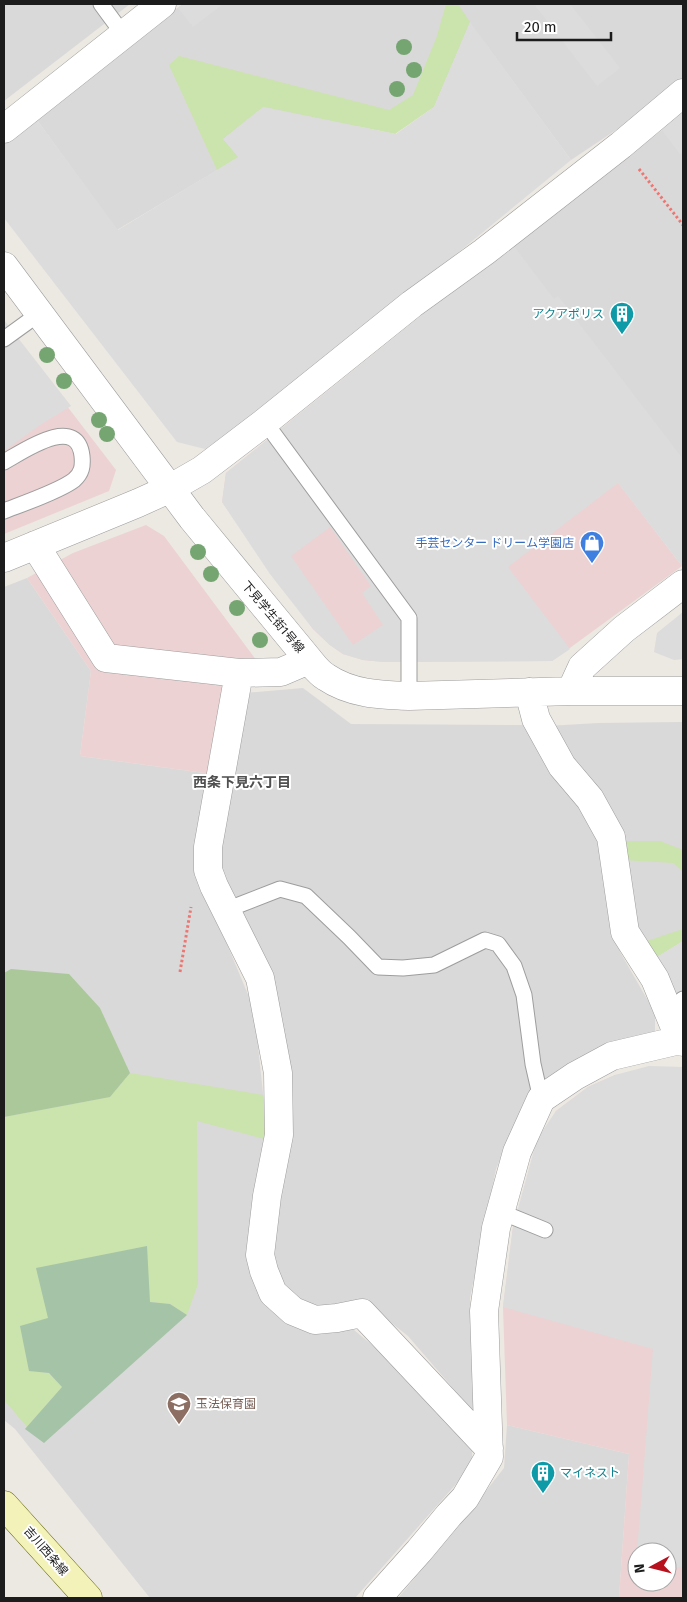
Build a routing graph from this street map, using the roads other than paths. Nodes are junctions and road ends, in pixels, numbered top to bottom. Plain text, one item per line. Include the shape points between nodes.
1 (101, 4) edge
2 (162, 4) edge
3 (123, 34) junction
4 (683, 93) edge
5 (4, 130) edge
6 (4, 266) edge
7 (40, 313) junction
8 (4, 339) edge
9 (265, 422) junction
10 (4, 462) edge
11 (169, 489) junction
12 (4, 511) edge
13 (35, 545) junction
14 (4, 558) edge
15 (683, 584) edge
16 (309, 660) junction
17 (240, 673) junction
18 (571, 691) junction
19 (683, 691) edge
20 (529, 692) junction
21 (409, 696) junction
22 (226, 910) junction
23 (676, 1006) edge
24 (681, 1041) edge
25 (541, 1099) junction
26 (501, 1212) junction
27 (545, 1230) dead end
28 (489, 1448) junction
29 (4, 1505) edge
30 (88, 1598) edge
31 (377, 1598) edge

1 - 3 lane
2 - 3 street
3 - 5 street
4 - 9 street via 621,145 412,304
6 - 7 street, 下見学生街1号線
7 - 8 lane
7 - 11 street, 下見学生街1号線
9 - 11 street via 202,470
9 - 21 lane via 409,618
10 - 12 lane via 48,438 63,436 74,440 81,450 82,471 73,481
11 - 13 street
11 - 16 street, 下見学生街1号線
13 - 14 street
13 - 17 street via 106,658
15 - 18 street via 624,629 582,667
16 - 17 street via 281,672
16 - 21 street, 下見学生街1号線 via 324,676 345,688 363,693
17 - 22 street via 208,847 208,870
18 - 19 street, 下見学生街1号線
18 - 20 street, 下見学生街1号線
20 - 21 street, 下見学生街1号線
20 - 23 street via 536,719 562,766 590,799 610,837 625,932
22 - 25 lane via 280,889 306,896 378,967 434,965 485,940 498,944 514,966 524,995
22 - 28 street via 260,978 278,1073 279,1134 260,1255 273,1293 293,1311 315,1320 362,1313
23 - 24 street
24 - 25 street via 612,1056
25 - 26 street via 517,1152
26 - 27 lane
26 - 28 street via 484,1311
28 - 31 street via 489,1457 465,1498
29 - 30 main road, 吉川西条線

